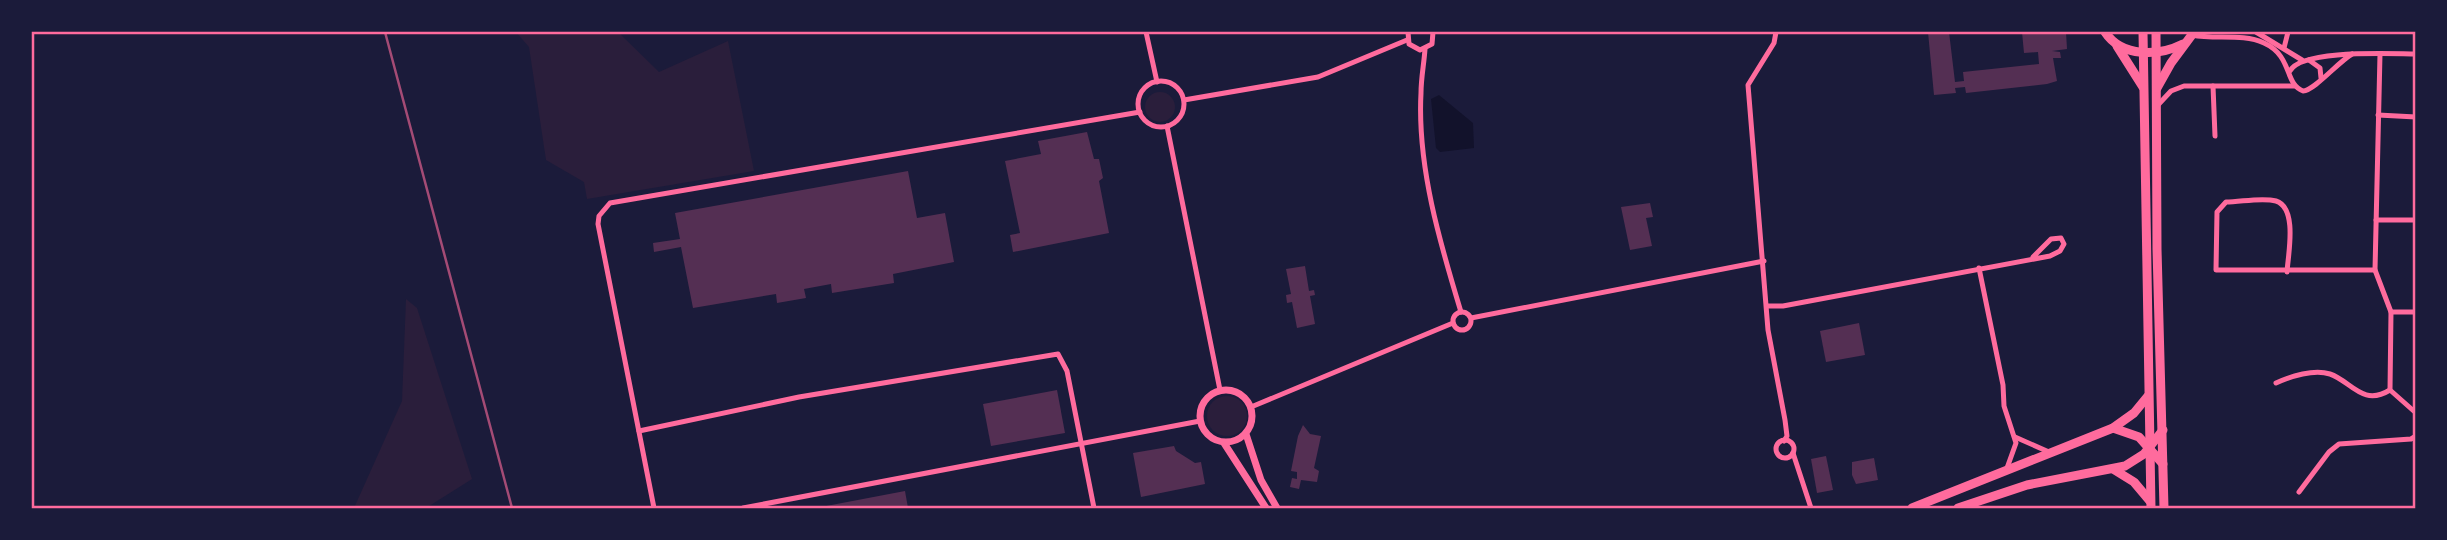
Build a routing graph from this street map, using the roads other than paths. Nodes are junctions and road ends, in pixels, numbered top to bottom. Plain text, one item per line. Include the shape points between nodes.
1 (1146, 32) edge
2 (1408, 32) edge
3 (1433, 32) edge
4 (1776, 32) edge
5 (2105, 32) edge
6 (2143, 32) edge
7 (2157, 32) edge
8 (2256, 32) edge
9 (2288, 32) edge
10 (2193, 33) edge
11 (1407, 40) junction
12 (2113, 42) junction
13 (2183, 44) junction
14 (2284, 48) junction
15 (1425, 49) junction
16 (2157, 52) junction
17 (2144, 53) junction
18 (2352, 54) junction
19 (2380, 54) junction
20 (2416, 54) edge
21 (2304, 59) junction
22 (2290, 71) junction
23 (2321, 78) junction
24 (1157, 82) junction
25 (2213, 86) junction
26 (2294, 86) junction
27 (2144, 88) junction
28 (2157, 90) junction
29 (1184, 100) junction
30 (2157, 106) junction
31 (1140, 112) junction
32 (2378, 115) junction
33 (2416, 117) edge
34 (1167, 126) junction
35 (2215, 136) dead end
36 (2376, 220) junction
37 (2416, 220) edge
38 (2034, 257) junction
39 (1764, 261) junction
40 (1979, 268) junction
41 (2375, 270) junction
42 (2287, 272) junction
43 (1768, 306) junction
44 (1461, 312) junction
45 (2391, 312) junction
46 (2416, 312) edge
47 (1471, 318) junction
48 (1453, 323) junction
49 (2276, 383) dead end
50 (1220, 390) junction
51 (2390, 390) junction
52 (2148, 396) junction
53 (1251, 407) junction
54 (2416, 413) edge
55 (1199, 421) junction
56 (2113, 428) junction
57 (2164, 429) junction
58 (639, 431) junction
59 (1246, 434) junction
60 (2416, 436) edge
61 (2015, 437) junction
62 (1784, 441) junction
63 (1224, 443) junction
64 (1083, 445) junction
65 (2149, 447) junction
66 (2049, 452) junction
67 (1793, 453) junction
68 (2164, 464) junction
69 (2113, 469) junction
70 (2006, 470) junction
71 (2299, 492) dead end
72 (2150, 505) edge
73 (654, 509) edge
74 (743, 509) edge
75 (1094, 509) edge
76 (1266, 509) edge
77 (1277, 509) edge
78 (1811, 509) edge
79 (1912, 509) edge
80 (1958, 509) edge
81 (2164, 509) edge

1 - 24 street
2 - 11 street
3 - 15 street via 1434,40
4 - 39 street via 1766,59 1748,85
5 - 12 main road
6 - 17 main road
7 - 16 main road
8 - 14 street
9 - 14 street
10 - 13 main road
10 - 22 street via 2266,43 2282,55
11 - 15 street via 1416,49
11 - 29 street via 1318,77
12 - 17 main road
12 - 27 main road
13 - 16 main road
13 - 28 main road
14 - 21 street
15 - 44 street via 1421,92 1425,156 1437,231
16 - 17 main road
16 - 28 main road
17 - 27 main road
18 - 19 street
18 - 21 street
18 - 23 street
19 - 20 street
19 - 32 street
21 - 22 street
21 - 23 street via 2317,64
22 - 26 street
23 - 26 street via 2317,87 2308,91
24 - 29 street via 1171,84
24 - 31 street via 1141,94
25 - 26 street
25 - 30 street via 2184,86 2171,91
25 - 35 street
27 - 52 main road
28 - 30 main road
29 - 34 street via 1182,114
30 - 57 main road
31 - 34 street via 1149,123
31 - 58 street via 610,203 598,223
32 - 33 street
32 - 36 street
34 - 50 street
36 - 37 street
36 - 41 street
38 - 38 street via 2060,251 2061,238 2051,239
38 - 40 street
39 - 43 street
39 - 47 street
40 - 43 street
40 - 61 street via 2004,406
41 - 42 street
41 - 45 street
42 - 42 street via 2216,270 2217,212 2226,202 2277,201 2286,209
43 - 62 street via 1787,436
44 - 47 street
44 - 48 street
45 - 46 street
45 - 51 street
47 - 48 street via 1466,330
48 - 53 street
49 - 51 street via 2294,374 2330,374 2357,393
50 - 53 street via 1244,396
50 - 55 street via 1208,397
51 - 54 street
52 - 56 main road
52 - 65 main road
53 - 59 street via 1253,421
55 - 63 street via 1205,432
55 - 64 street
56 - 65 main road via 2139,437
56 - 66 main road
57 - 65 main road
57 - 68 main road
58 - 64 street via 799,397 1058,354 1067,371
58 - 73 street
59 - 63 street
59 - 77 street via 1261,480
60 - 71 street via 2339,444
61 - 66 street
61 - 70 street via 2015,451
62 - 67 street via 1793,445
62 - 67 street via 1777,445 1777,453 1783,458
63 - 76 street
64 - 74 street
64 - 75 street
65 - 68 main road
65 - 69 main road via 2134,462
65 - 72 main road
66 - 70 main road
67 - 78 street
68 - 81 main road
69 - 72 main road via 2134,482
69 - 80 main road via 2027,485
70 - 79 main road

